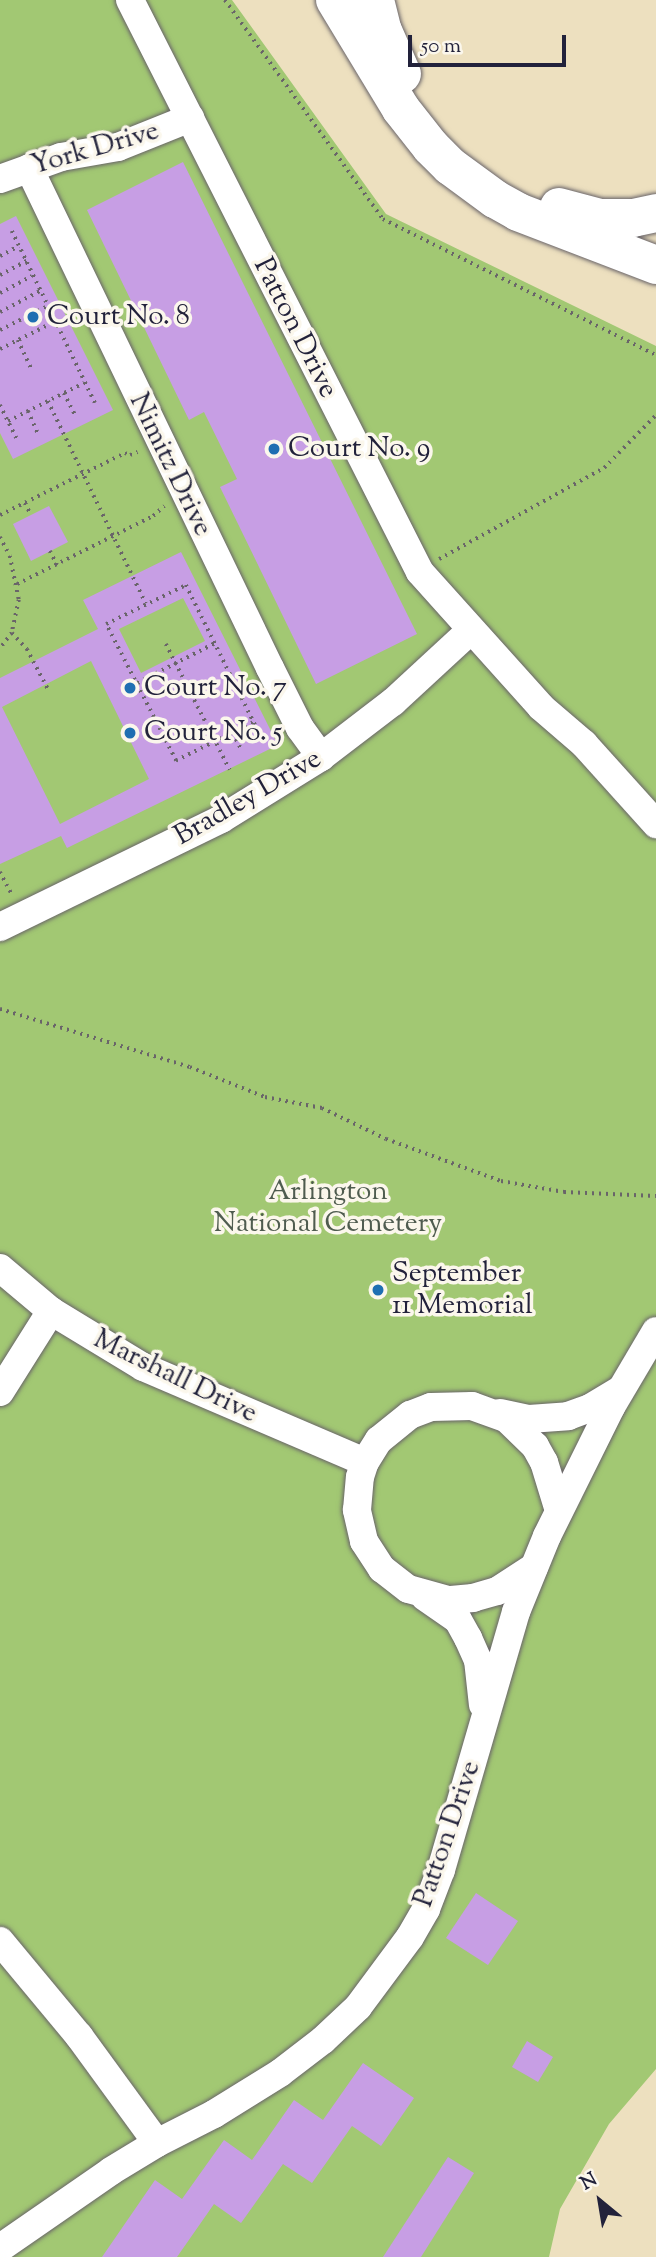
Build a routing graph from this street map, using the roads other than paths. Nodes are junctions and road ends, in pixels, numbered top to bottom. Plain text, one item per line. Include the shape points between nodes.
1 (130, 0) edge
2 (335, 0) edge
3 (360, 0) edge
4 (375, 0) edge
5 (386, 86) junction
6 (190, 118) junction
7 (29, 168) junction
8 (0, 179) edge
9 (656, 213) edge
10 (656, 265) edge
11 (470, 631) junction
12 (321, 757) junction
13 (656, 824) edge
14 (0, 927) edge
15 (0, 1268) edge
16 (51, 1311) junction
17 (656, 1331) edge
18 (622, 1388) junction
19 (0, 1392) edge
20 (490, 1411) junction
21 (365, 1462) junction
22 (559, 1511) junction
23 (534, 1567) junction
24 (423, 1595) junction
25 (483, 1728) junction
26 (0, 1941) edge
27 (157, 2143) junction
28 (0, 2248) edge

1 - 6 lane, Patton Drive
2 - 5 highway
3 - 5 highway via 366,32
4 - 9 highway via 391,51 414,95 445,134 479,165 523,191 583,215 617,219
5 - 10 highway via 431,148 495,199 548,225
6 - 7 lane, York Drive via 118,147
6 - 11 lane, Patton Drive via 420,572
7 - 8 lane, York Drive
7 - 12 lane, Nimitz Drive via 270,668 300,728
11 - 12 lane, Bradley Drive via 393,702
11 - 13 lane, Patton Drive via 541,707 593,753
12 - 14 lane, Bradley Drive via 220,819
15 - 16 lane, Marshall Drive
16 - 19 lane
16 - 21 lane, Marshall Drive via 143,1367
17 - 18 lane, Patton Drive
18 - 20 lane via 568,1416 529,1419
18 - 22 lane, Patton Drive
20 - 21 lane via 453,1404 410,1415 379,1440
20 - 22 lane via 522,1431 535,1446
21 - 24 lane via 357,1510 364,1541 394,1580
22 - 23 lane, Patton Drive
23 - 24 lane via 497,1591 473,1598
23 - 25 lane, Patton Drive via 516,1612
24 - 25 lane via 458,1620 478,1660 484,1689
25 - 27 lane, Patton Drive via 426,1909 358,2007 280,2073
26 - 27 lane via 79,2036
27 - 28 lane, Patton Drive

